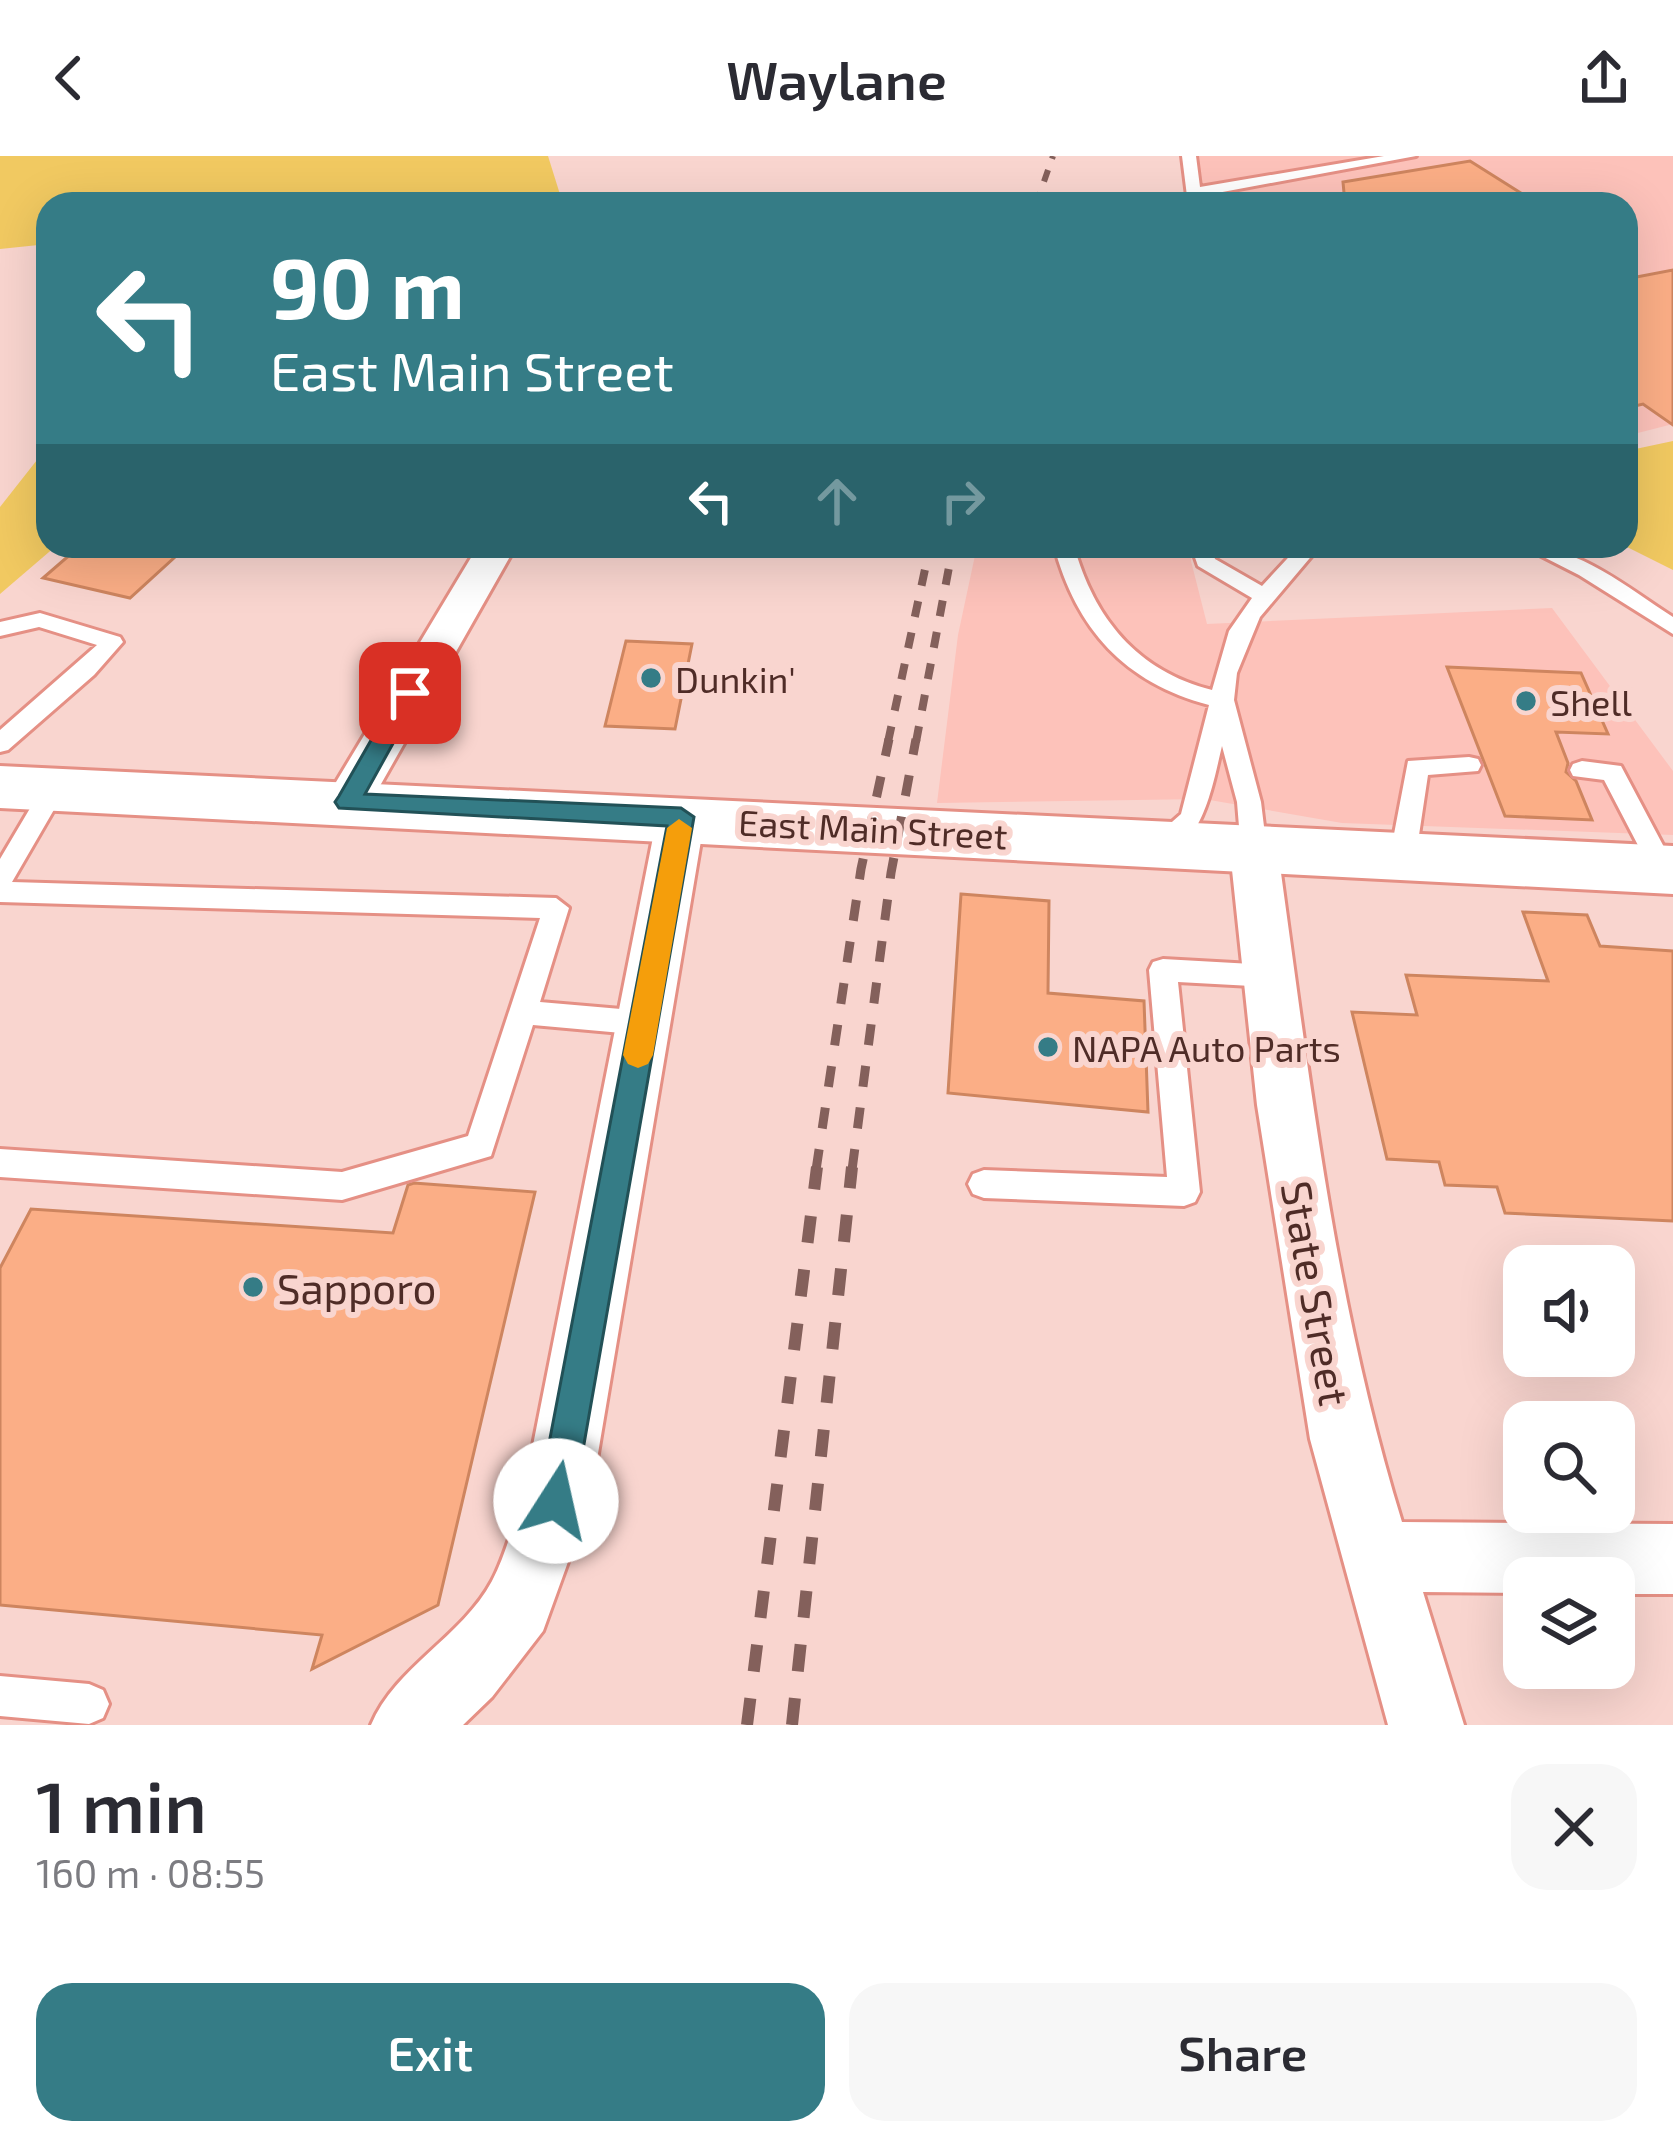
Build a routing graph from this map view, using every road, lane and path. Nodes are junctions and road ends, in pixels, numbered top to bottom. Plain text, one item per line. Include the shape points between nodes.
1 (1189, 156) edge
2 (1409, 156) edge
3 (1190, 192) edge
4 (1230, 192) edge
5 (490, 558) edge
6 (1068, 558) edge
7 (1204, 558) edge
8 (1299, 558) edge
9 (1559, 558) edge
10 (1264, 596) junction
11 (1673, 628) edge
12 (0, 629) edge
13 (1222, 700) junction
14 (14, 755) edge
15 (1468, 765) dead end
16 (1582, 770) dead end
17 (347, 802) junction
18 (681, 817) junction
19 (1160, 844) junction
20 (1254, 851) junction
21 (1403, 856) junction
22 (1668, 869) edge
23 (0, 881) edge
24 (0, 892) edge
25 (1270, 976) junction
26 (523, 1012) junction
27 (644, 1023) junction
28 (0, 1163) edge
29 (984, 1184) dead end
30 (1377, 1557) junction
31 (1673, 1558) edge
32 (0, 1696) edge
33 (89, 1704) dead end
34 (409, 1725) edge
35 (1426, 1725) edge

1 - 3 lane
2 - 4 lane
5 - 17 street
6 - 13 lane via 1095,625 1122,652 1180,692
7 - 10 lane
8 - 10 lane
9 - 11 lane
10 - 13 lane via 1226,656
12 - 14 lane via 40,620 112,642
13 - 19 lane via 1192,818
13 - 20 lane
14 - 17 main road, East Main Street
14 - 23 lane
15 - 21 lane via 1417,767
16 - 22 lane via 1612,772
17 - 18 main road, East Main Street
18 - 19 main road, East Main Street
18 - 27 street
19 - 20 main road, East Main Street
20 - 21 main road, East Main Street
20 - 25 street, State Street
21 - 22 main road, East Main Street
24 - 26 lane via 556,908
25 - 29 lane via 1163,970 1184,1192
25 - 30 street, State Street via 1342,1439
26 - 27 lane
26 - 28 lane via 480,1146 342,1186
27 - 34 street via 556,1501 518,1606 466,1672
30 - 31 street
30 - 35 street, State Street
32 - 33 lane

